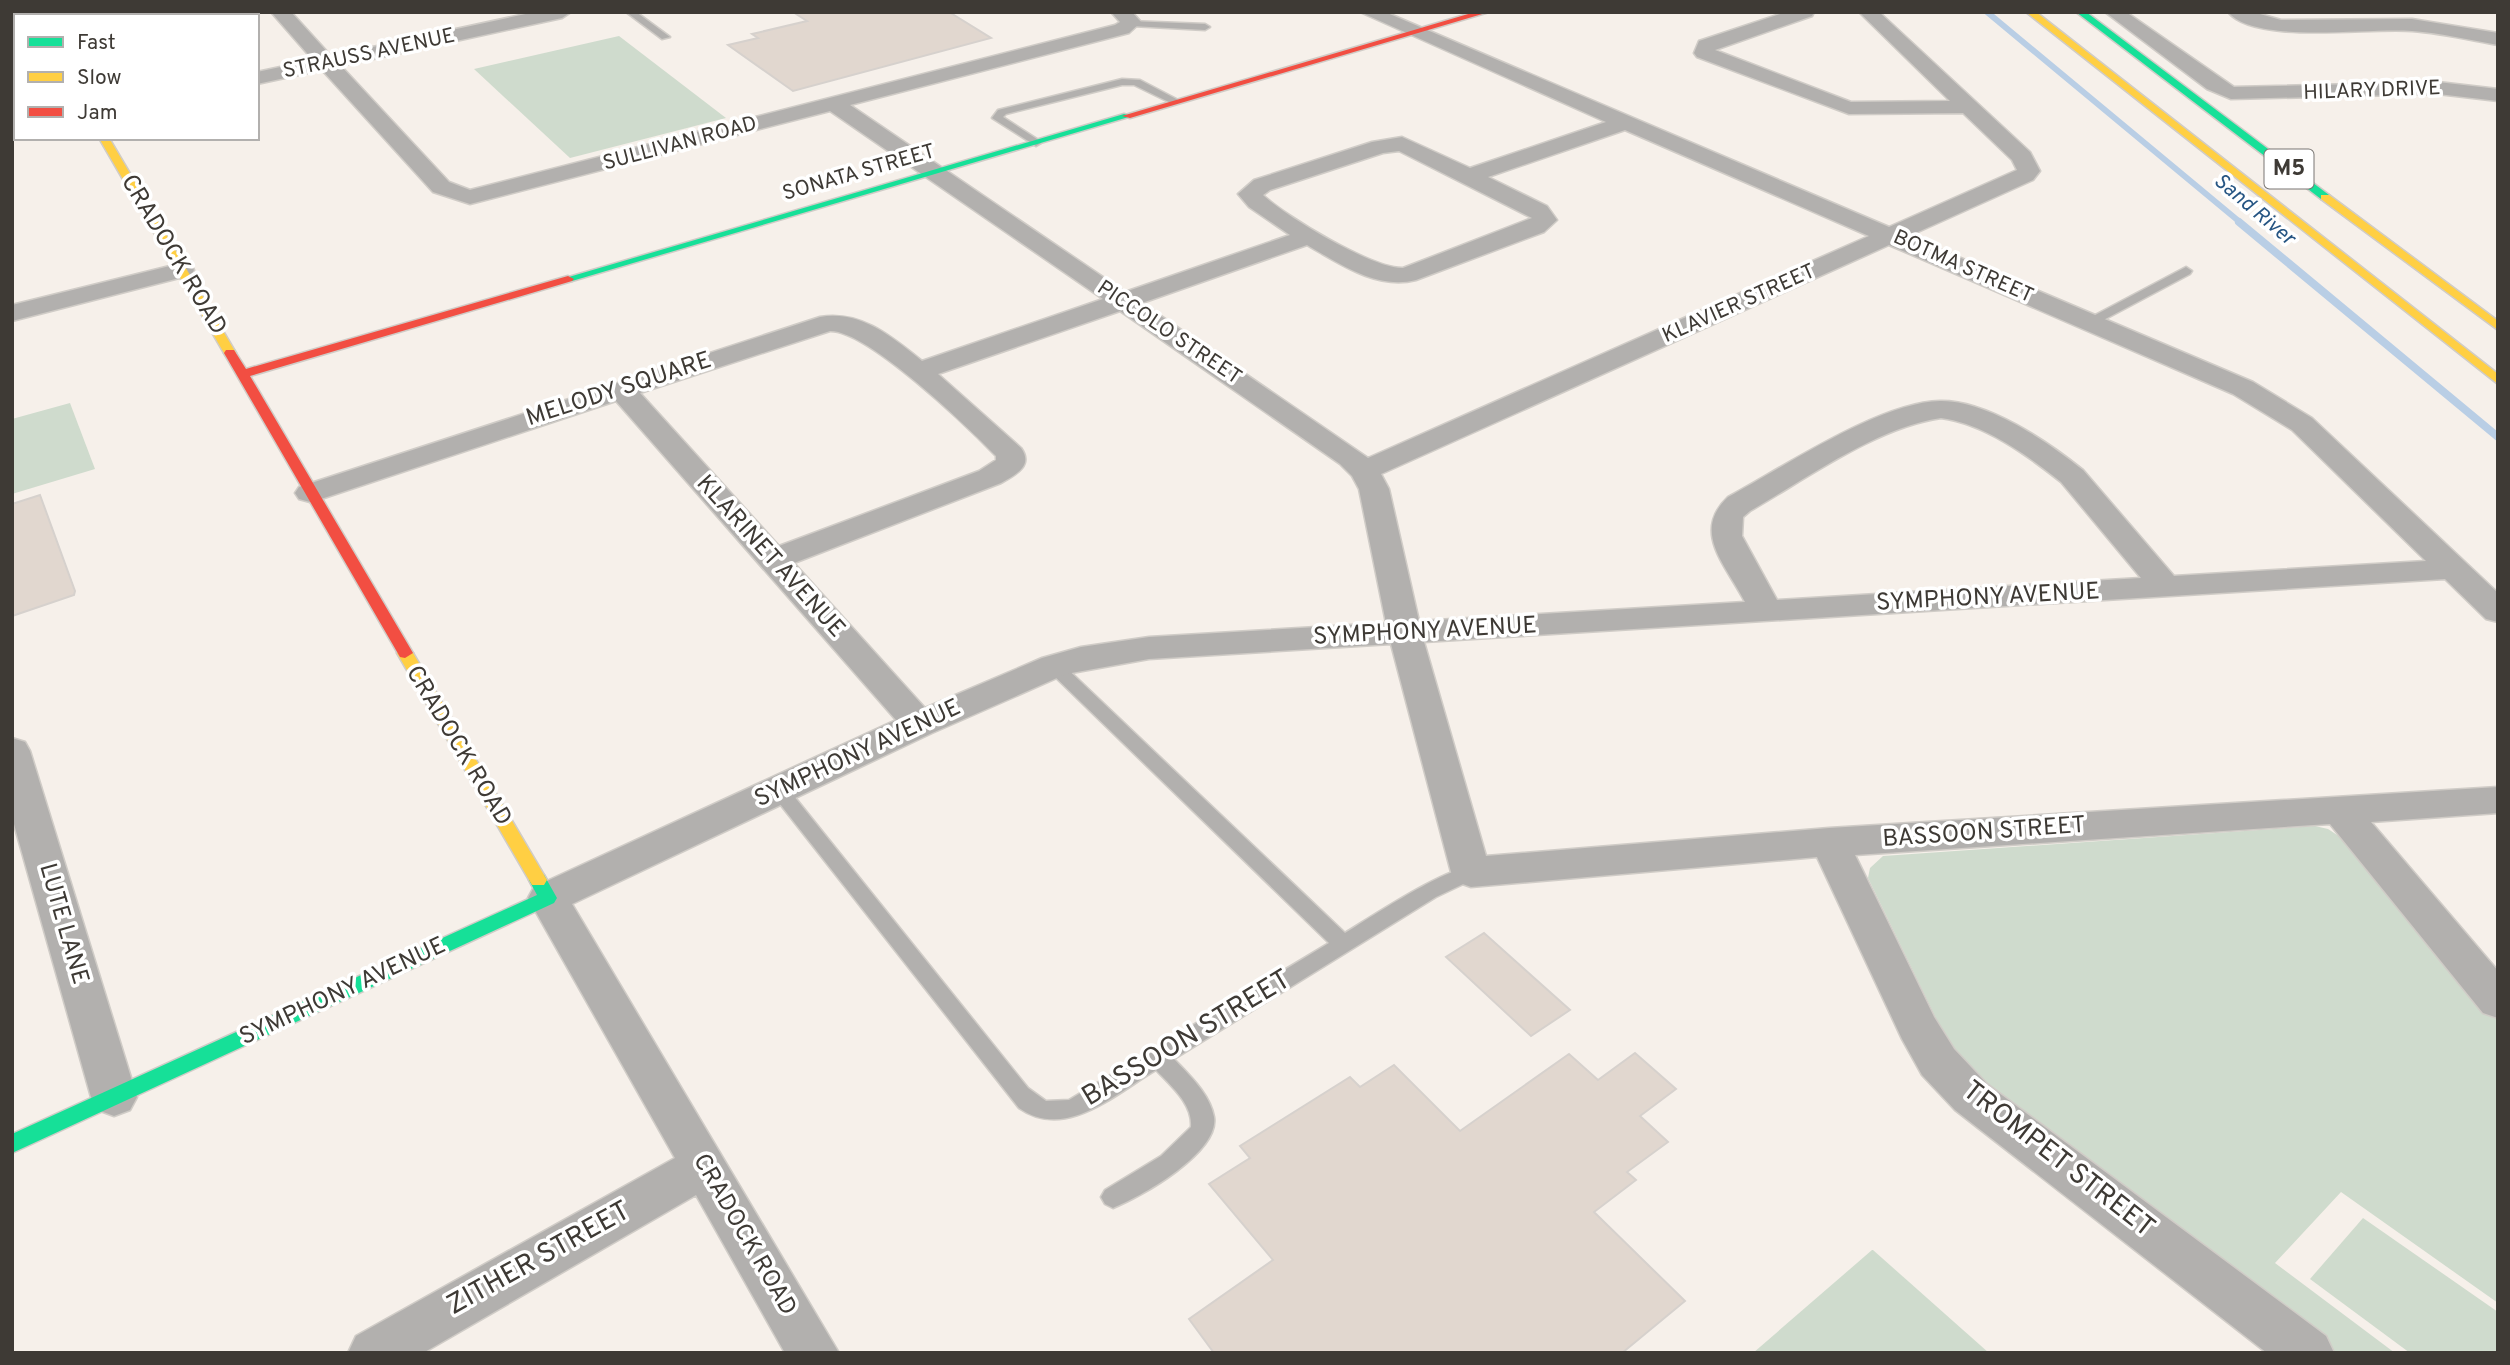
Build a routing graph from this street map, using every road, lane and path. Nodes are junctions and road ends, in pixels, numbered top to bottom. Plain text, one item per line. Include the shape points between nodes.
1 (279, 12) edge
2 (562, 12) edge
3 (630, 12) edge
4 (1369, 12) edge
5 (1485, 12) edge
6 (1805, 12) edge
7 (1868, 12) edge
8 (2030, 12) edge
9 (2080, 12) edge
10 (2114, 12) edge
11 (2237, 12) edge
12 (2390, 12) edge
13 (1126, 18) edge
14 (2412, 25) junction
15 (1205, 27) dead end
16 (1415, 33) junction
17 (665, 37) dead end
18 (2498, 39) edge
19 (327, 64) junction
20 (259, 78) edge
21 (2498, 96) edge
22 (1177, 102) junction
23 (834, 104) junction
24 (1967, 107) junction
25 (1624, 123) junction
26 (105, 140) edge
27 (1035, 143) junction
28 (934, 173) junction
29 (1471, 176) junction
30 (1311, 236) junction
31 (1890, 236) junction
32 (182, 270) junction
33 (2186, 271) dead end
34 (1121, 301) junction
35 (12, 313) edge
36 (2089, 322) junction
37 (2498, 327) edge
38 (918, 372) junction
39 (243, 374) junction
40 (2498, 380) edge
41 (622, 390) junction
42 (1364, 471) junction
43 (310, 493) junction
44 (772, 560) junction
45 (2453, 569) junction
46 (2167, 588) junction
47 (1768, 612) junction
48 (2498, 612) edge
49 (1405, 633) junction
50 (1055, 666) junction
51 (919, 724) junction
52 (12, 751) edge
53 (778, 790) junction
54 (2498, 800) edge
55 (2340, 810) junction
56 (1829, 842) junction
57 (27, 855) edge
58 (1471, 872) junction
59 (548, 898) junction
60 (1343, 944) junction
61 (2498, 1001) edge
62 (1158, 1057) junction
63 (114, 1097) junction
64 (12, 1144) edge
65 (704, 1166) junction
66 (1113, 1197) dead end
67 (374, 1353) edge
68 (813, 1353) edge
69 (2308, 1353) edge

1 - 19 street, SULLIVAN ROAD
2 - 19 street, STRAUSS AVENUE
3 - 17 lane
4 - 16 street, BOTMA STREET
5 - 16 street, SONATA STREET
6 - 24 street via 1706,45 1704,52 1849,108
7 - 24 street, KLAVIER STREET
8 - 40 street, M5
9 - 37 street, M5
10 - 21 street, HILARY DRIVE via 2220,89 2245,95 2438,88
11 - 14 street via 2281,26
12 - 14 street
13 - 15 lane
13 - 23 street, SULLIVAN ROAD via 1122,29
14 - 18 street
16 - 22 street, SONATA STREET
16 - 25 street, BOTMA STREET
19 - 20 street, STRAUSS AVENUE
19 - 23 street, SULLIVAN ROAD via 441,187 462,196 490,194
22 - 27 street, SONATA STREET
22 - 27 lane via 1136,82 1122,82 1002,112 997,118
23 - 28 street, PICCOLO STREET
24 - 31 street, KLAVIER STREET via 2022,157 2029,170
25 - 29 street
25 - 31 street, BOTMA STREET
26 - 32 street, CRADOCK ROAD
27 - 28 street, SONATA STREET
28 - 34 street, PICCOLO STREET
28 - 39 street, SONATA STREET
29 - 30 street via 1408,145 1393,144 1262,186 1250,194 1256,203
29 - 30 street via 1539,211 1545,220 1399,275 1364,266
30 - 34 street
31 - 36 street, BOTMA STREET
31 - 42 street, KLAVIER STREET
32 - 35 street
32 - 39 street, CRADOCK ROAD
33 - 36 lane
34 - 38 street
34 - 42 street, PICCOLO STREET
36 - 45 street, BOTMA STREET via 2243,388 2287,413
38 - 41 street, MELODY SQUARE via 867,332 835,323 804,329
38 - 44 street, MELODY SQUARE via 1006,448 1011,464 979,482
39 - 43 street, CRADOCK ROAD
41 - 43 street, MELODY SQUARE
41 - 44 street, KLARINET AVENUE
42 - 49 street via 1374,489
43 - 59 street, CRADOCK ROAD
44 - 51 street, KLARINET AVENUE
45 - 46 street, SYMPHONY AVENUE
45 - 48 street, BOTMA STREET
46 - 47 street, SYMPHONY AVENUE
46 - 47 street via 2056,462 1977,419 1952,410 1929,409 1895,421 1728,514 1726,536
47 - 49 street, SYMPHONY AVENUE
49 - 50 street, SYMPHONY AVENUE via 1149,648
49 - 58 street
50 - 51 street, SYMPHONY AVENUE
50 - 60 lane
51 - 53 street, SYMPHONY AVENUE
52 - 57 street, LUTE LANE
53 - 59 street, SYMPHONY AVENUE
53 - 62 lane, BASSOON STREET via 1020,1095 1045,1112 1061,1112
54 - 55 street, BASSOON STREET
55 - 56 street, BASSOON STREET
55 - 61 street
56 - 58 street, BASSOON STREET
56 - 69 street, TROMPET STREET via 1938,1062 1971,1097
57 - 63 street, LUTE LANE
58 - 60 lane, BASSOON STREET
59 - 63 street, SYMPHONY AVENUE
59 - 65 street, CRADOCK ROAD
60 - 62 lane, BASSOON STREET
62 - 66 lane via 1187,1090 1204,1127 1195,1144
63 - 64 street, SYMPHONY AVENUE
65 - 67 street, ZITHER STREET
65 - 68 street, CRADOCK ROAD

